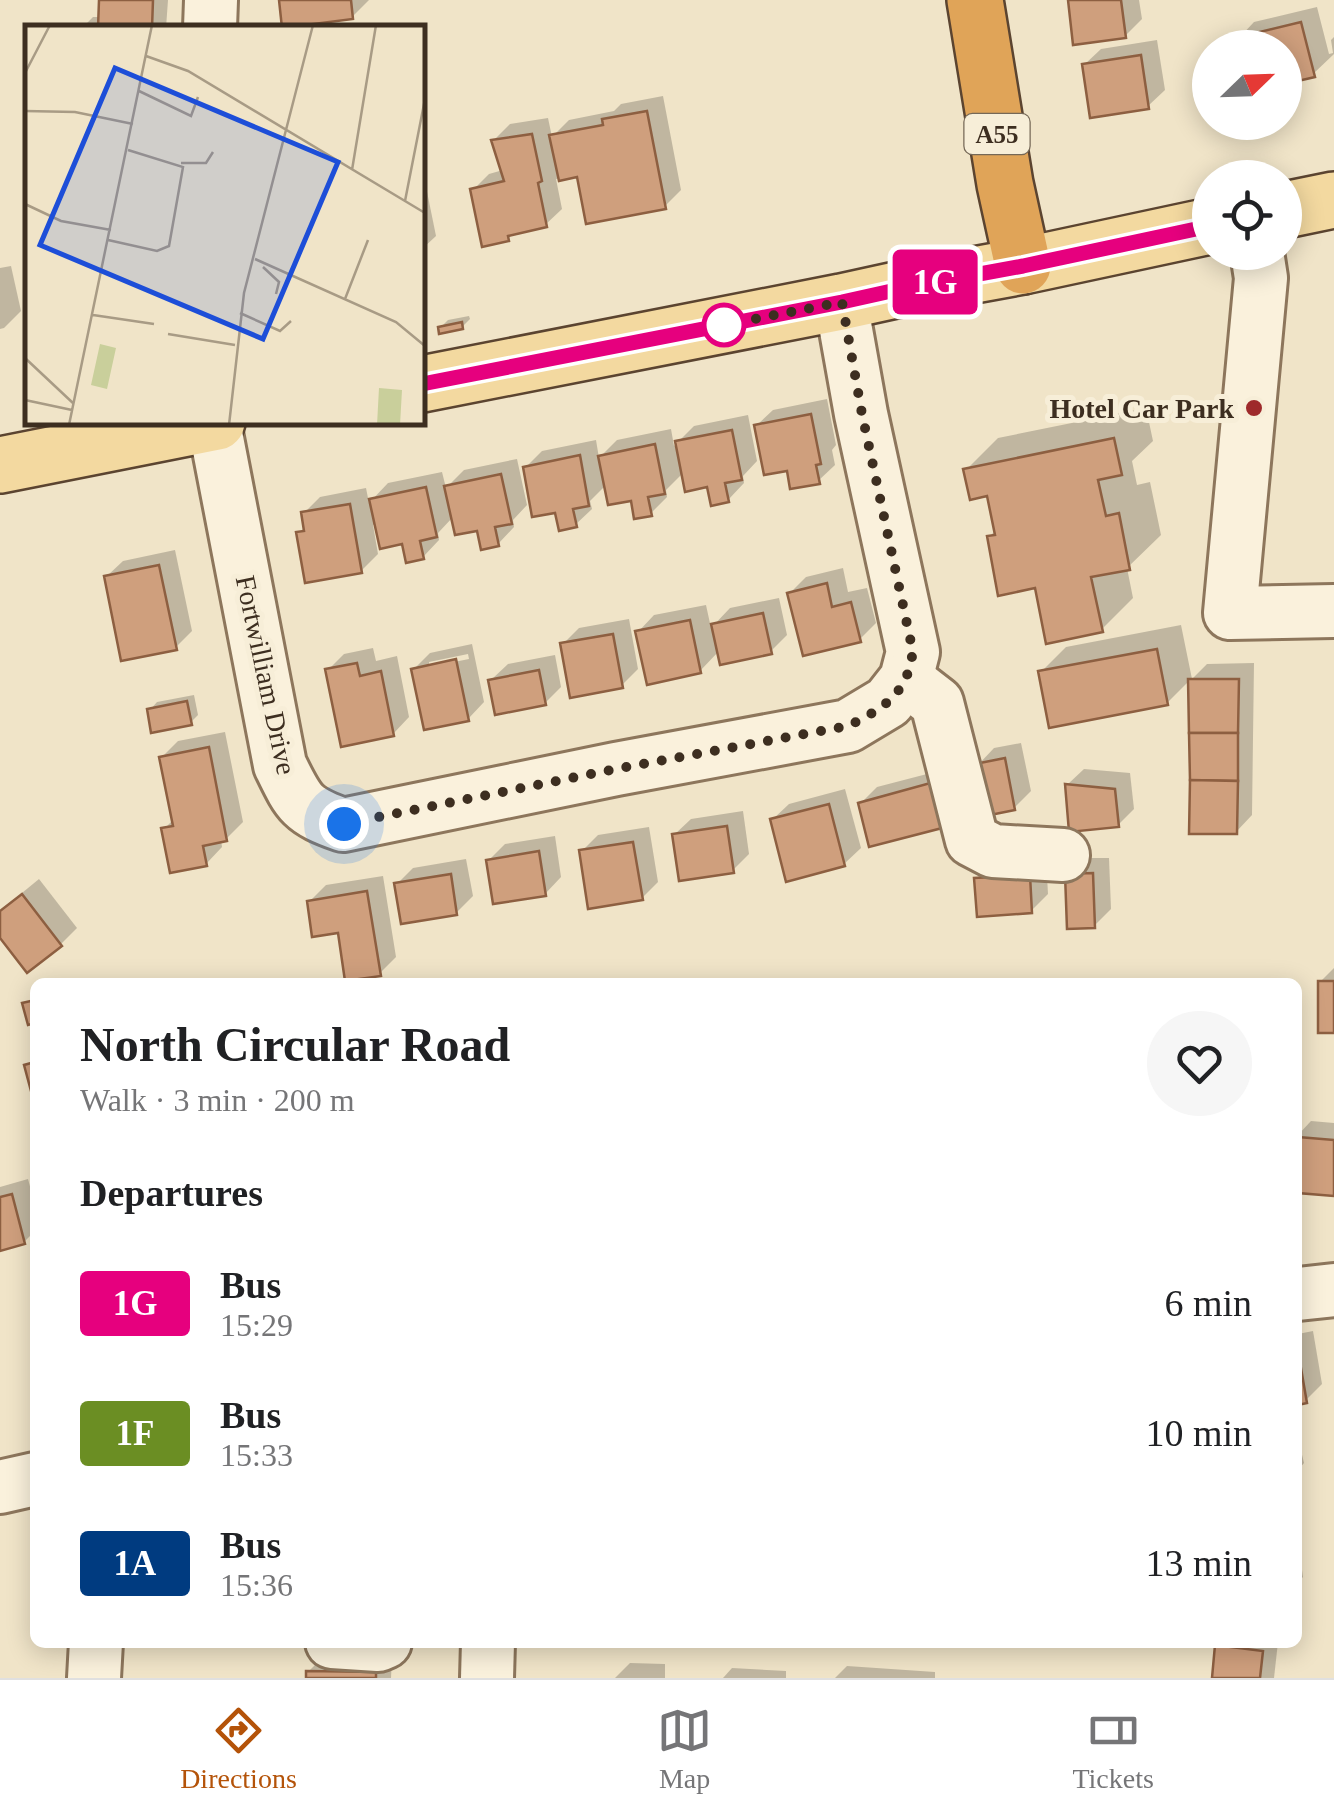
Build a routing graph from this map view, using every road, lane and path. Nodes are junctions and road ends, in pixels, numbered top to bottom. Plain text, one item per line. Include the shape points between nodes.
1 (212, 0) edge
2 (975, 0) edge
3 (210, 25) edge
4 (1334, 200) edge
5 (1302, 207) edge
6 (1192, 230) edge
7 (1023, 266) junction
8 (1260, 270) edge
9 (842, 302) junction
10 (425, 383) edge
11 (205, 425) edge
12 (215, 425) edge
13 (0, 465) edge
14 (1334, 611) edge
15 (906, 679) junction
16 (1063, 854) dead end
17 (1334, 1290) edge
18 (1302, 1294) edge
19 (30, 1480) edge
20 (0, 1487) edge
21 (96, 1648) edge
22 (488, 1648) edge
23 (94, 1678) edge
24 (487, 1678) edge

1 - 3 street
2 - 7 highway, A55
4 - 5 main road
6 - 7 main road
7 - 9 main road
8 - 14 street via 1230,613
9 - 10 main road
9 - 15 street via 913,652
11 - 13 main road
12 - 15 street, Fortwilliam Drive via 280,765 298,801 314,815 344,824 848,726 888,702
15 - 16 street via 937,703 972,840 992,852
17 - 18 street
19 - 20 street
21 - 23 street
22 - 24 street

